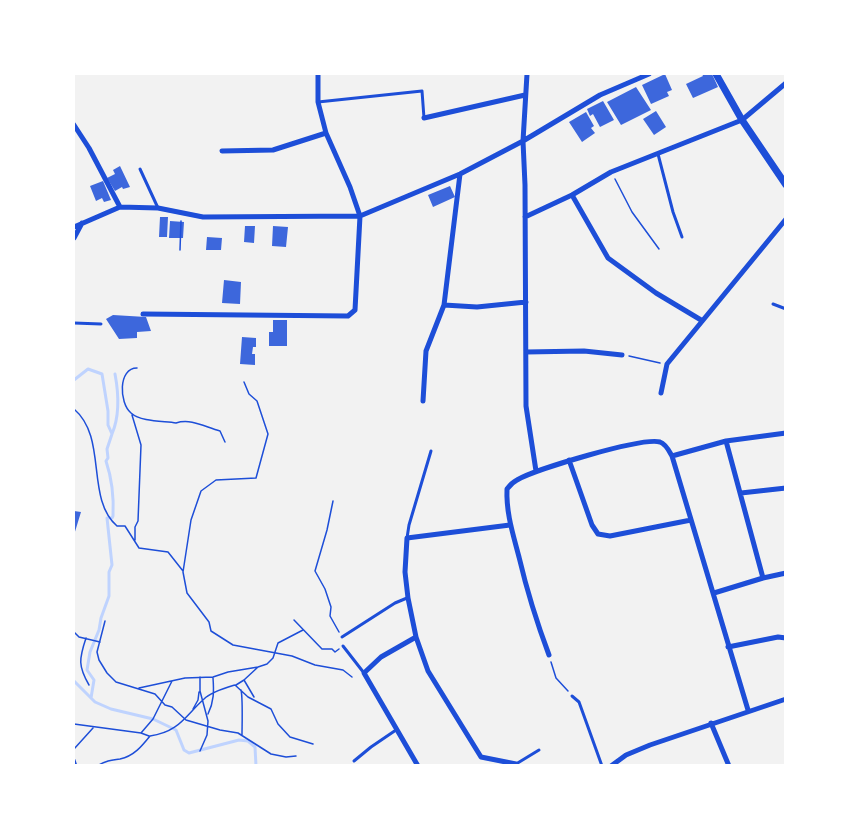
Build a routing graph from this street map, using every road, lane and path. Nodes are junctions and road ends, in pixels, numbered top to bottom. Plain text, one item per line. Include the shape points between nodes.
1 (318, 74) edge
2 (527, 74) edge
3 (649, 74) edge
4 (716, 74) edge
5 (786, 83) edge
6 (525, 95) junction
7 (318, 102) junction
8 (424, 118) joint
9 (742, 120) junction
10 (74, 126) edge
11 (326, 133) junction
12 (523, 141) junction
13 (222, 151) dead end
14 (658, 154) junction
15 (140, 169) dead end
16 (611, 172) junction
17 (460, 174) junction
18 (786, 185) edge
19 (572, 195) junction
20 (120, 207) junction
21 (158, 208) junction
22 (181, 211) junction
23 (360, 216) junction
24 (525, 217) junction
25 (786, 219) edge
26 (83, 222) junction
27 (74, 227) edge
28 (682, 237) dead end
29 (74, 238) edge
30 (659, 249) dead end
31 (180, 250) dead end
32 (526, 302) junction
33 (773, 304) dead end
34 (444, 305) junction
35 (786, 309) edge
36 (144, 314) dead end
37 (701, 320) junction
38 (74, 323) edge
39 (101, 324) dead end
40 (526, 352) junction
41 (622, 355) joint
42 (667, 364) junction
43 (137, 368) dead end
44 (244, 382) dead end
45 (661, 393) dead end
46 (423, 401) dead end
47 (74, 410) edge
48 (132, 415) junction
49 (786, 434) edge
50 (726, 441) junction
51 (225, 442) dead end
52 (431, 451) dead end
53 (672, 456) junction
54 (569, 460) junction
55 (536, 471) junction
56 (786, 488) edge
57 (741, 493) junction
58 (333, 501) dead end
59 (691, 520) junction
60 (510, 525) junction
61 (407, 538) junction
62 (135, 541) junction
63 (183, 572) junction
64 (786, 573) edge
65 (764, 578) junction
66 (714, 593) junction
67 (408, 598) junction
68 (294, 620) dead end
69 (105, 621) dead end
70 (303, 630) junction
71 (74, 632) edge
72 (342, 637) joint
73 (416, 637) junction
74 (86, 638) junction
75 (786, 638) edge
76 (100, 642) junction
77 (343, 646) joint
78 (728, 647) junction
79 (275, 652) junction
80 (549, 656) joint
81 (258, 667) junction
82 (364, 673) junction
83 (200, 677) junction
84 (213, 677) junction
85 (352, 677) dead end
86 (173, 680) junction
87 (244, 680) junction
88 (89, 685) dead end
89 (235, 685) junction
90 (138, 688) junction
91 (240, 690) junction
92 (200, 691) junction
93 (214, 692) junction
94 (572, 696) joint
95 (255, 699) junction
96 (786, 699) edge
97 (202, 700) junction
98 (162, 701) junction
99 (748, 710) junction
100 (191, 713) junction
101 (207, 715) junction
102 (186, 720) junction
103 (711, 723) junction
104 (74, 724) edge
105 (94, 727) junction
106 (207, 727) junction
107 (396, 730) junction
108 (141, 733) junction
109 (242, 735) junction
110 (150, 736) junction
111 (313, 744) dead end
112 (74, 749) edge
113 (539, 750) dead end
114 (200, 751) dead end
115 (296, 756) dead end
116 (74, 760) edge
117 (354, 761) dead end
118 (76, 765) edge
119 (97, 765) edge
120 (418, 765) edge
121 (516, 765) edge
122 (602, 765) edge
123 (611, 765) edge
124 (729, 765) edge

1 - 7 street
2 - 6 street
3 - 12 street via 600,95
4 - 9 street
5 - 9 street
6 - 8 street
6 - 12 street
7 - 8 lane via 422,91
7 - 11 street
9 - 14 street
9 - 18 street
10 - 20 street
11 - 13 street via 273,150
11 - 23 street
12 - 17 street
12 - 24 street
14 - 16 street
14 - 28 lane
15 - 21 lane
16 - 19 street
16 - 30 path via 632,212
17 - 23 street
17 - 34 street
19 - 24 street
19 - 37 street via 608,258
20 - 21 street
20 - 26 street
21 - 22 street
22 - 23 street via 203,217
22 - 31 path
23 - 36 street via 355,310 348,316
24 - 32 street
25 - 37 street
26 - 27 street
26 - 29 street
32 - 34 street via 477,307
32 - 40 street
33 - 35 lane
34 - 46 street via 426,351
37 - 42 street
38 - 39 lane
40 - 41 street
40 - 55 street via 526,406
41 - 42 path
42 - 45 street
43 - 48 path via 126,372 123,385 124,405
44 - 63 path via 257,401 268,434 259,469 256,478 216,480 201,492 191,520
47 - 62 path via 83,417 95,450 96,472 108,518 117,526 124,526
48 - 51 path via 176,423 194,422 220,431
48 - 62 path via 141,445
49 - 50 street
50 - 53 street
50 - 57 street
52 - 61 lane
53 - 54 street via 660,442 637,443
53 - 59 street
54 - 55 street
54 - 59 street via 598,534 610,536
55 - 60 street via 515,480 507,489
56 - 57 street
57 - 65 street
58 - 72 path via 315,571 325,589 330,616
59 - 66 street
60 - 61 street
60 - 80 street
61 - 67 street
62 - 63 path via 140,548 168,552
63 - 79 path via 187,593 209,622 211,631 233,645
64 - 65 street
65 - 66 street
66 - 78 street
67 - 72 lane
67 - 73 street
68 - 70 path
69 - 76 path
70 - 77 path via 322,649 335,652
70 - 79 path via 278,643
71 - 74 path
73 - 82 street via 381,657
73 - 121 street via 428,671 482,757
74 - 76 path
74 - 88 path via 80,658
75 - 78 street
76 - 90 path via 97,652 107,673 116,682
77 - 82 lane
78 - 99 street
79 - 81 path via 267,664
79 - 85 path via 343,670
80 - 94 path via 556,678
81 - 84 path
81 - 87 path
82 - 107 street
83 - 84 path
83 - 86 path
83 - 92 path
84 - 93 path
86 - 90 path
86 - 98 path
87 - 89 path
87 - 95 path
89 - 91 path
89 - 93 path
90 - 98 path
91 - 95 path
91 - 109 path
92 - 97 path
92 - 100 path
93 - 97 path
93 - 101 path
94 - 122 lane via 579,702
95 - 111 path via 271,709 290,737
96 - 99 street
97 - 100 path
97 - 101 path
98 - 102 path
98 - 108 path
99 - 103 street
100 - 102 path
101 - 106 path
102 - 106 path
102 - 110 path via 163,734
103 - 123 street via 626,755
103 - 124 street
104 - 105 path
105 - 108 path
105 - 112 path
106 - 109 path
106 - 114 path
107 - 117 lane
107 - 120 street
108 - 110 path
109 - 115 path via 271,754
110 - 119 path via 140,750
113 - 121 lane
116 - 118 lane

